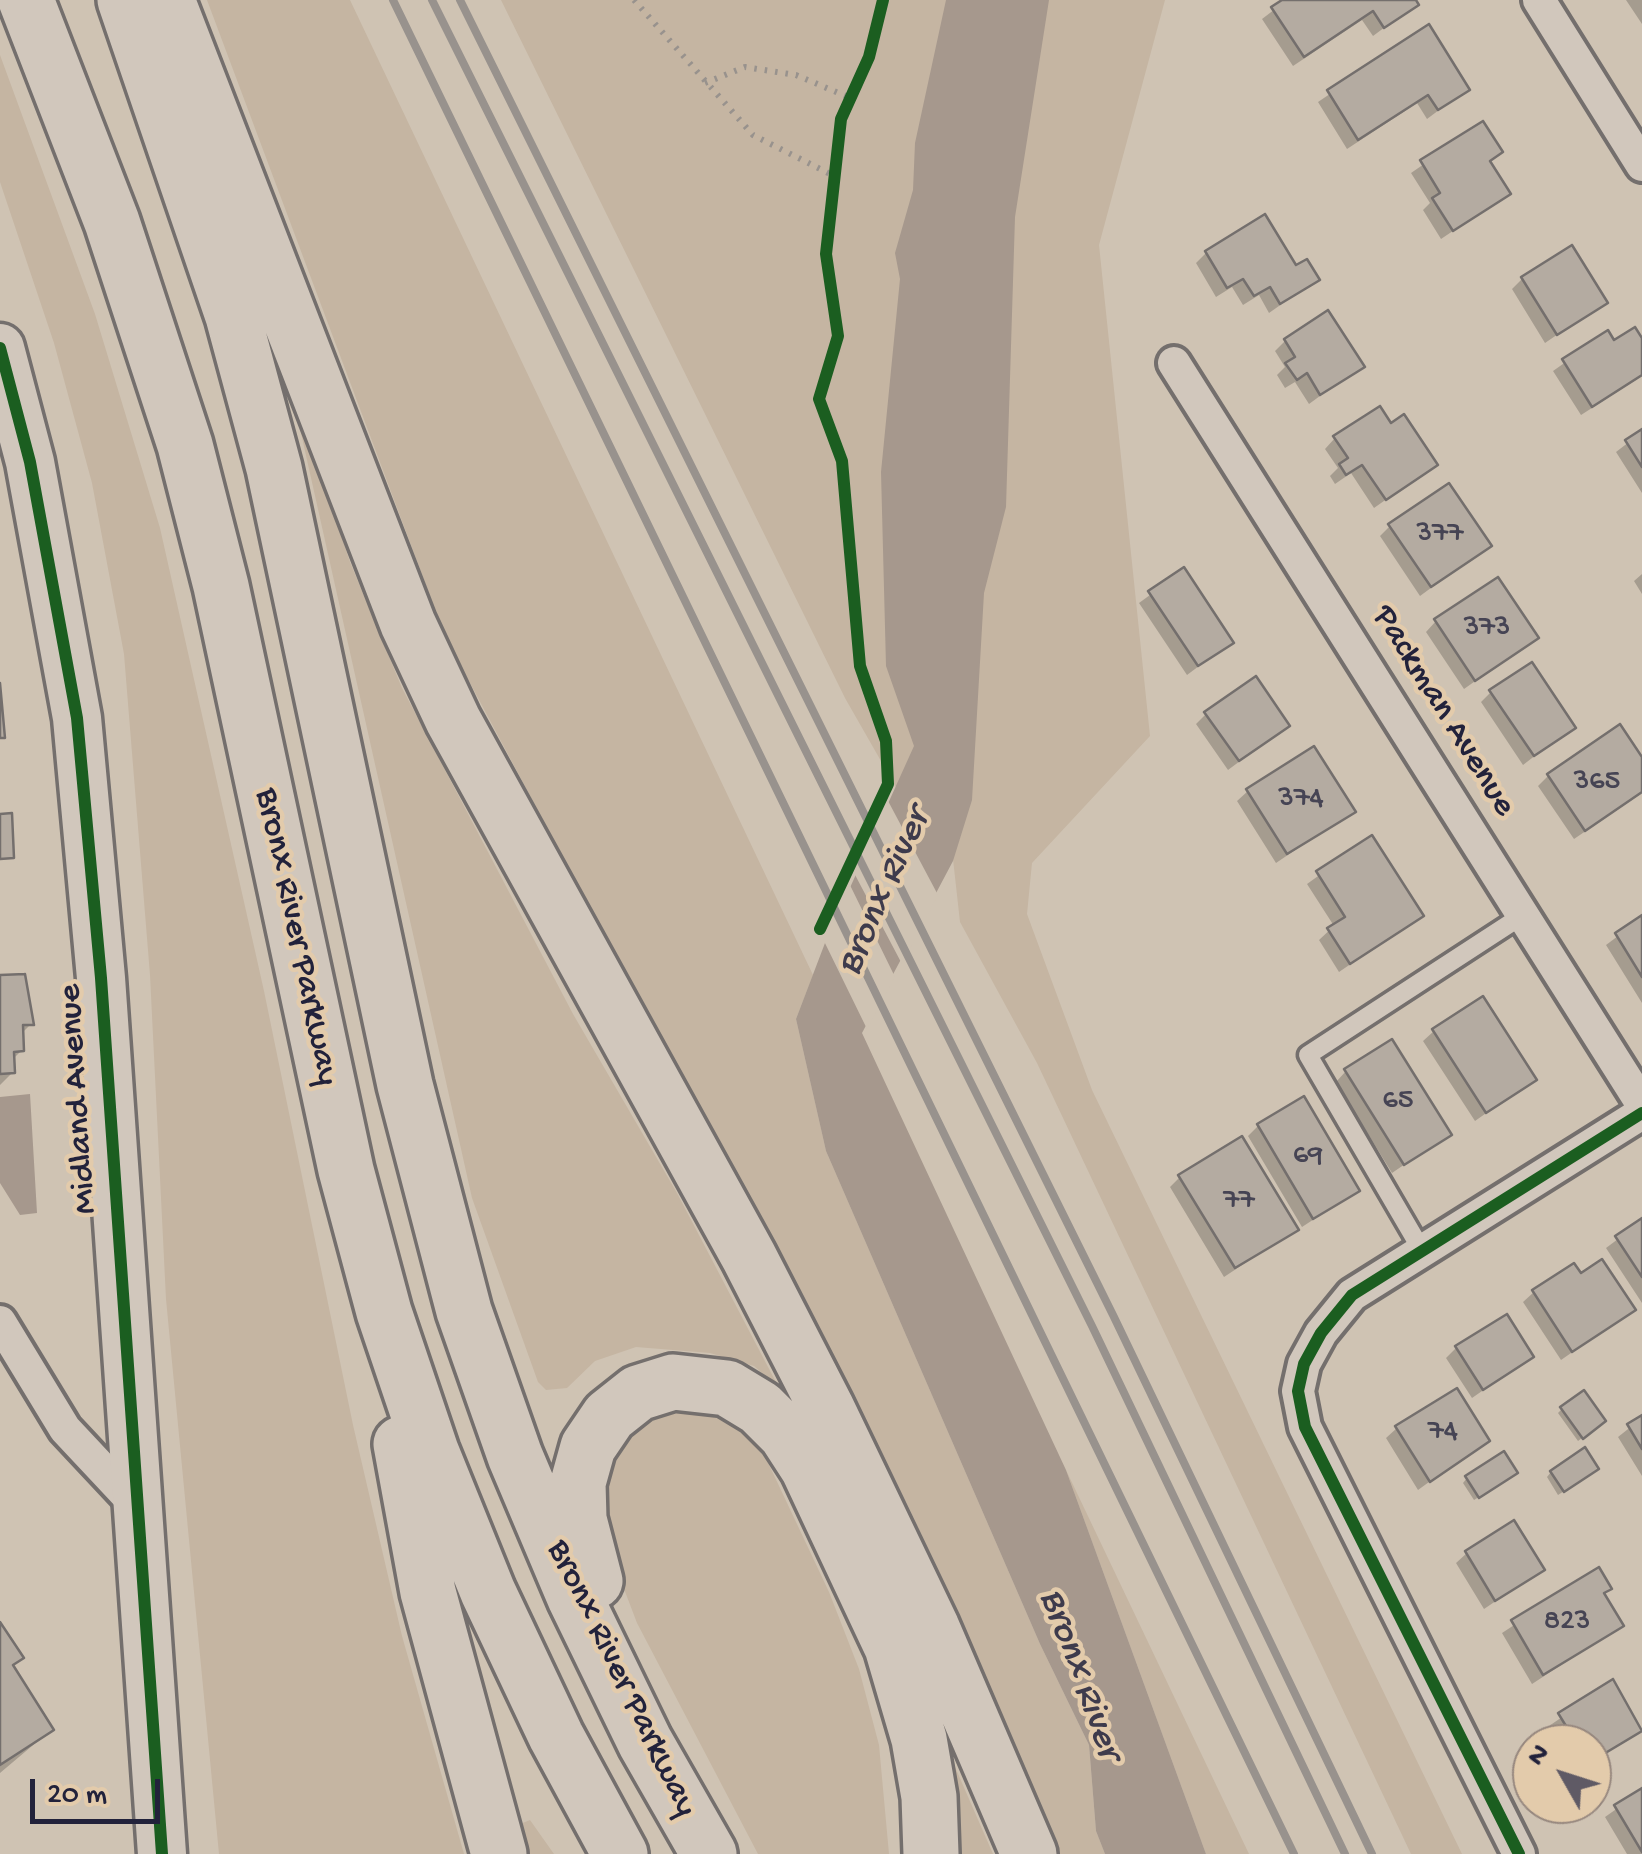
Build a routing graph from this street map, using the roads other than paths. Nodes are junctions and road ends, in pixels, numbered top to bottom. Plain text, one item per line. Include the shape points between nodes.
1 (26, 0) edge
2 (125, 0) edge
3 (166, 0) edge
4 (1539, 0) edge
5 (1642, 164) edge
6 (0, 348) edge
7 (1174, 363) dead end
8 (1523, 915) junction
9 (1642, 1104) edge
10 (1642, 1113) edge
11 (363, 1240) junction
12 (1421, 1249) junction
13 (0, 1322) edge
14 (139, 1508) junction
15 (645, 1742) junction
16 (162, 1854) edge
17 (499, 1854) edge
18 (620, 1854) edge
19 (709, 1854) edge
20 (932, 1854) edge
21 (1030, 1854) edge
22 (1519, 1854) edge

1 - 11 highway, Bronx River Parkway via 112,222 185,445
2 - 15 highway, Bronx River Parkway via 233,316 274,468 405,1085 464,1310 543,1525
3 - 21 highway via 408,624 453,720 750,1257 932,1628
4 - 5 street
6 - 14 street, Midland Avenue via 30,462 77,718
7 - 8 street, Packman Avenue
8 - 9 street, Packman Avenue
8 - 12 lane via 1308,1055
10 - 12 street
11 - 17 highway via 428,1592
11 - 18 highway, Bronx River Parkway via 458,1523 548,1719
12 - 22 street via 1352,1295 1320,1334 1298,1391 1305,1427
13 - 14 street via 65,1430
14 - 16 street, Midland Avenue
15 - 19 highway, Bronx River Parkway
15 - 20 highway via 584,1542 578,1483 597,1432 622,1404 654,1387 690,1381 726,1388 760,1408 798,1450 826,1504 902,1676 925,1768

